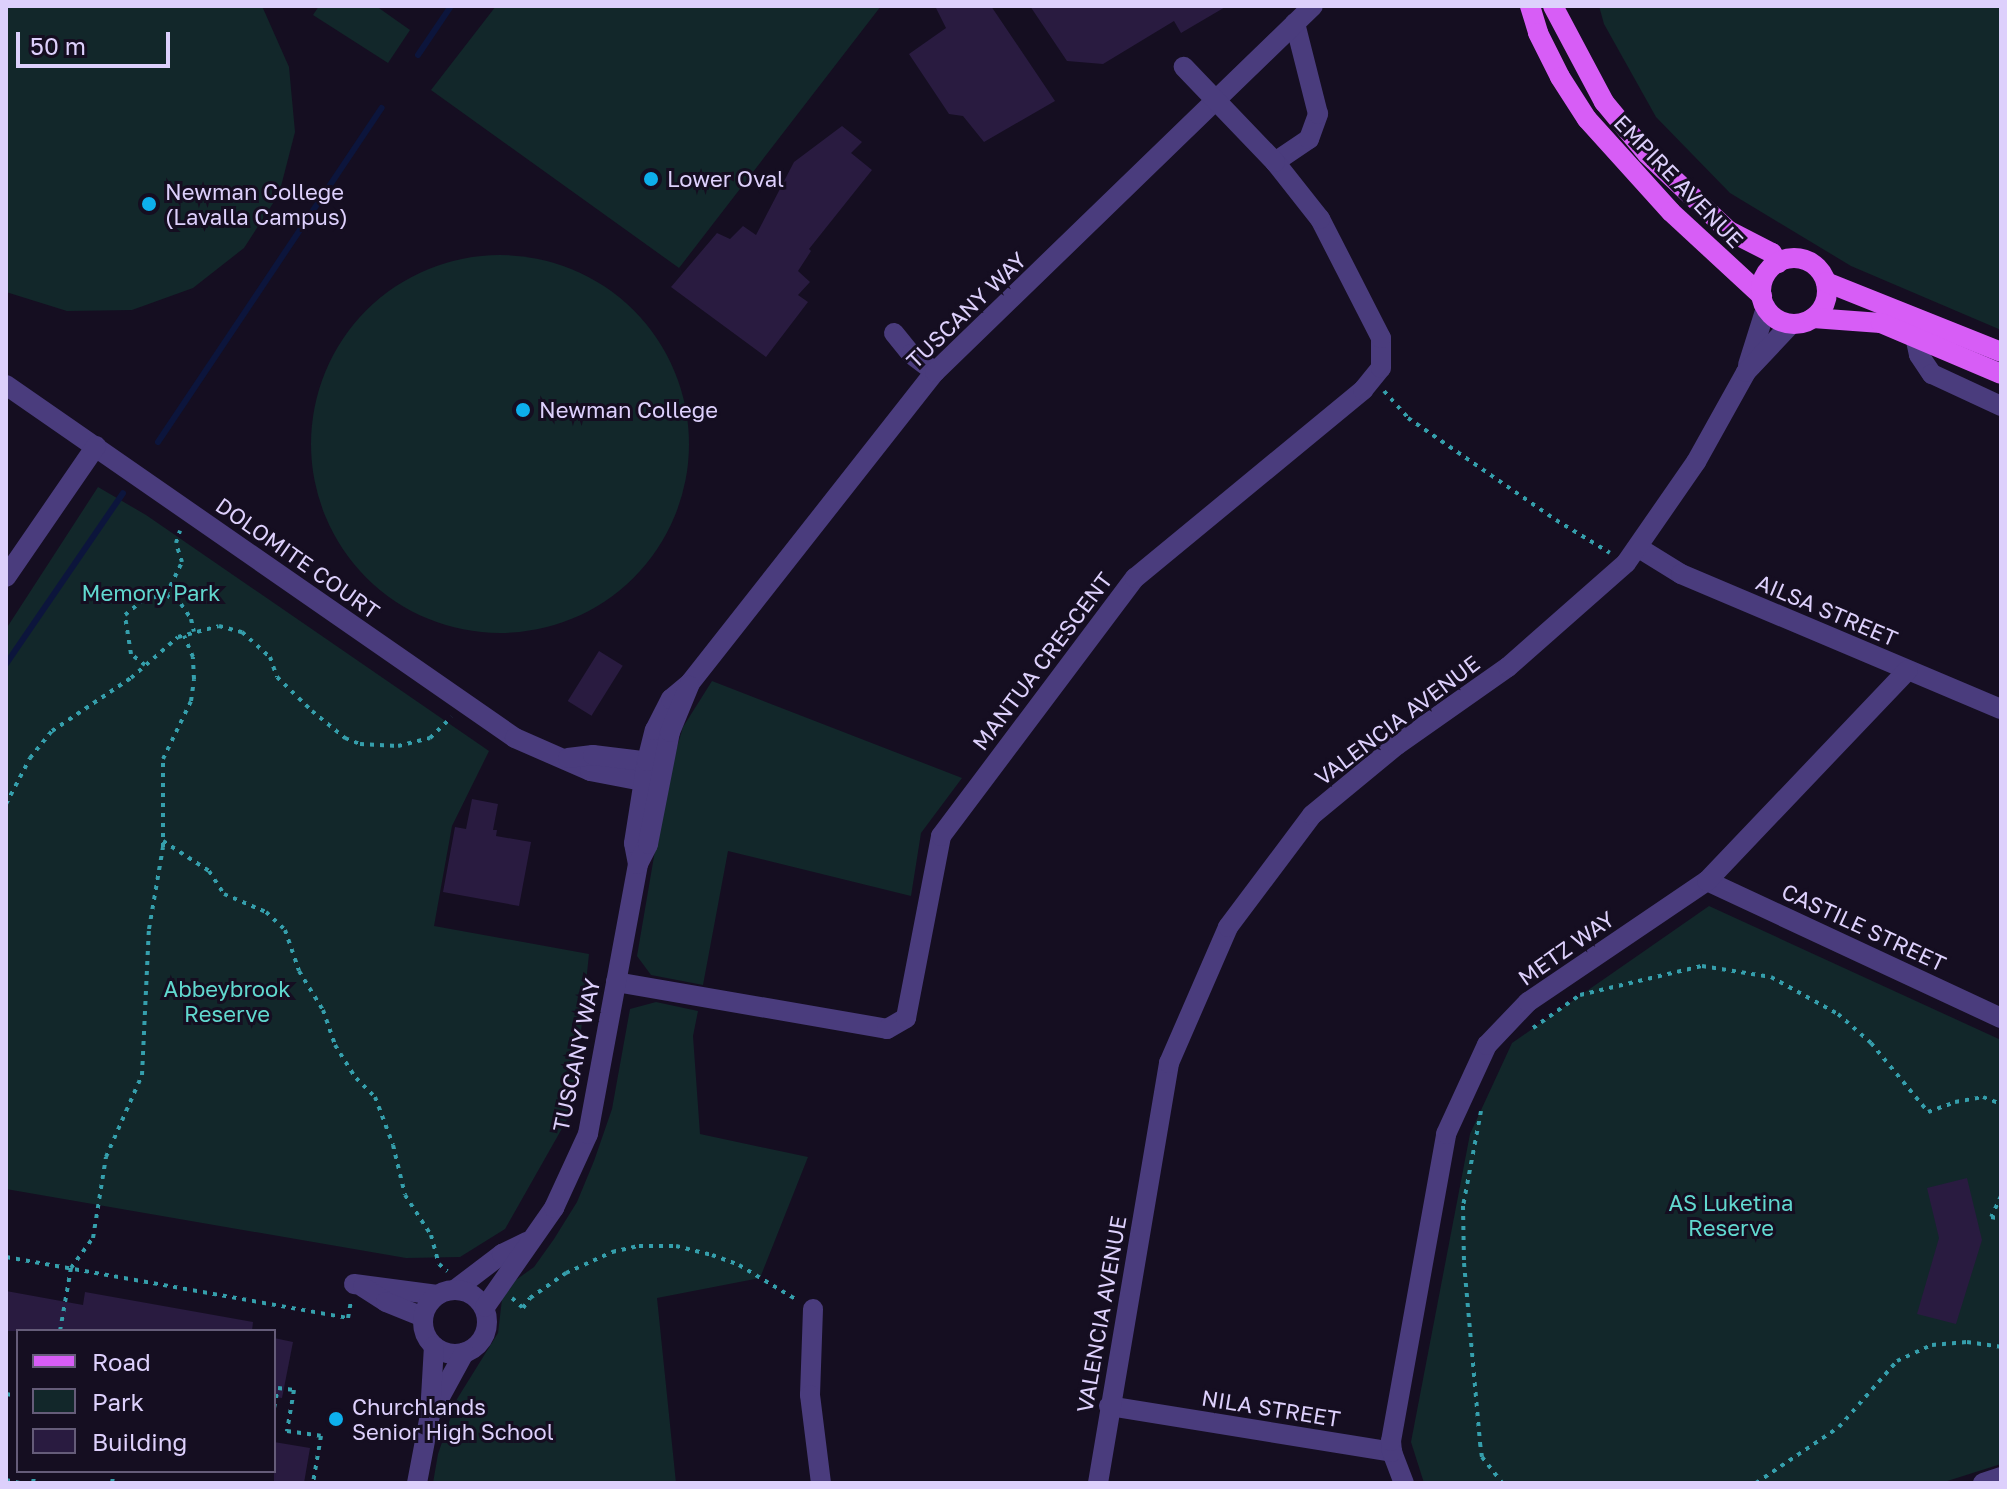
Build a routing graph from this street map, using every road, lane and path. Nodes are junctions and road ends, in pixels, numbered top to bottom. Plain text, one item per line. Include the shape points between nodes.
1 (1313, 6) edge
2 (1530, 6) edge
3 (1553, 6) edge
4 (1295, 23) junction
5 (1184, 67) dead end
6 (1218, 98) junction
7 (1275, 162) junction
8 (1778, 263) junction
9 (1826, 282) junction
10 (1764, 302) junction
11 (1813, 318) junction
12 (1791, 324) junction
13 (894, 333) dead end
14 (1915, 336) junction
15 (2001, 352) edge
16 (935, 372) junction
17 (1746, 372) junction
18 (2001, 374) edge
19 (1373, 378) junction
20 (6, 385) edge
21 (2001, 406) edge
22 (96, 446) junction
23 (188, 510) junction
24 (1632, 555) junction
25 (6, 577) edge
26 (166, 595) junction
27 (194, 633) junction
28 (184, 636) junction
29 (145, 665) junction
30 (1908, 670) junction
31 (465, 704) junction
32 (2001, 709) edge
33 (652, 772) junction
34 (6, 804) edge
35 (163, 841) junction
36 (1707, 881) junction
37 (616, 982) junction
38 (2001, 1018) edge
39 (1523, 1035) dead end
40 (1486, 1100) dead end
41 (2001, 1104) edge
42 (2001, 1196) edge
43 (2001, 1219) edge
44 (527, 1242) junction
45 (6, 1257) edge
46 (71, 1268) junction
47 (498, 1285) junction
48 (447, 1286) junction
49 (361, 1291) junction
50 (485, 1307) junction
51 (813, 1309) joint
52 (423, 1317) junction
53 (60, 1329) edge
54 (434, 1346) junction
55 (2001, 1347) edge
56 (464, 1353) junction
57 (276, 1398) edge
58 (1109, 1406) junction
59 (430, 1415) junction
60 (1392, 1452) junction
61 (2001, 1478) edge
62 (6, 1480) edge
63 (20, 1483) edge
64 (313, 1483) edge
65 (417, 1483) edge
66 (821, 1483) edge
67 (1098, 1483) edge
68 (1404, 1483) edge
69 (1502, 1483) edge
70 (1756, 1483) edge
71 (1983, 1483) edge

1 - 4 street, TUSCANY WAY
2 - 10 main road, EMPIRE AVENUE via 1560,77 1587,119 1671,212
3 - 8 main road, EMPIRE AVENUE via 1604,102 1647,154 1729,231 1772,253
4 - 6 street, TUSCANY WAY
4 - 7 street via 1318,114 1309,139
5 - 6 street
6 - 7 street
6 - 16 street, TUSCANY WAY
7 - 19 street via 1320,219 1381,338 1381,368
8 - 9 main road via 1807,261
8 - 10 main road via 1765,277
9 - 11 main road via 1822,308
9 - 15 main road
10 - 12 main road
10 - 17 street, VALENCIA AVENUE
11 - 12 main road
11 - 14 main road via 1881,323
12 - 17 street, VALENCIA AVENUE
13 - 16 street
14 - 18 main road
14 - 21 street via 1919,355 1932,374
16 - 33 street, TUSCANY WAY via 690,683 671,699 655,730
17 - 24 street, VALENCIA AVENUE via 1696,462
19 - 24 path via 1408,418 1556,520
19 - 37 street, MANTUA CRESCENT via 1135,578 941,836 906,1018 887,1029
20 - 22 street, DOLOMITE COURT
22 - 23 street, DOLOMITE COURT
22 - 25 street
23 - 26 path via 176,543 182,562
23 - 31 street, DOLOMITE COURT
24 - 30 street, AILSA STREET
24 - 58 street, VALENCIA AVENUE via 1508,667 1397,745 1312,815 1228,927 1169,1063
26 - 27 path via 181,604
26 - 29 path via 144,599 125,615 131,654
27 - 28 path
27 - 31 path via 219,626 242,632 270,657 277,677 312,711 360,744 398,746 430,738
28 - 29 path
28 - 35 path via 193,657 194,679 191,701 163,759
29 - 34 path via 52,731 30,758
30 - 32 street, AILSA STREET
30 - 36 street, METZ WAY
31 - 33 street, DOLOMITE COURT via 515,738 590,771
33 - 37 street, TUSCANY WAY via 648,844 638,864
35 - 46 path via 149,929 142,1075 106,1157 93,1238
35 - 48 path via 209,871 224,894 266,912 285,930 335,1045 375,1097 405,1195 431,1235
36 - 38 street, CASTILE STREET
36 - 60 street, METZ WAY via 1528,1002 1487,1045 1446,1134
37 - 44 street, TUSCANY WAY via 588,1134 554,1208
39 - 41 path via 1580,995 1702,966 1771,977 1838,1014 1871,1043 1928,1112 1983,1097
40 - 69 path via 1463,1206 1464,1263 1482,1457
42 - 43 path via 1991,1217
44 - 47 street, TUSCANY WAY
44 - 48 street, TUSCANY WAY
45 - 46 path
46 - 49 path via 348,1318 351,1299
46 - 53 path
47 - 50 street, TUSCANY WAY
47 - 51 path via 523,1308 566,1273 612,1252 676,1246 739,1265
48 - 49 street
48 - 50 street via 472,1294
48 - 52 street via 428,1303
49 - 52 street
50 - 56 street via 487,1331
51 - 66 street via 810,1395
52 - 54 street
54 - 56 street
54 - 59 street
55 - 70 path via 1967,1342 1932,1345 1897,1361 1839,1427
56 - 59 street
57 - 64 path via 278,1388 294,1390 287,1431 321,1436
58 - 60 street, NILA STREET
58 - 67 street, VALENCIA AVENUE
59 - 65 street
60 - 68 street
61 - 71 street
62 - 63 path

